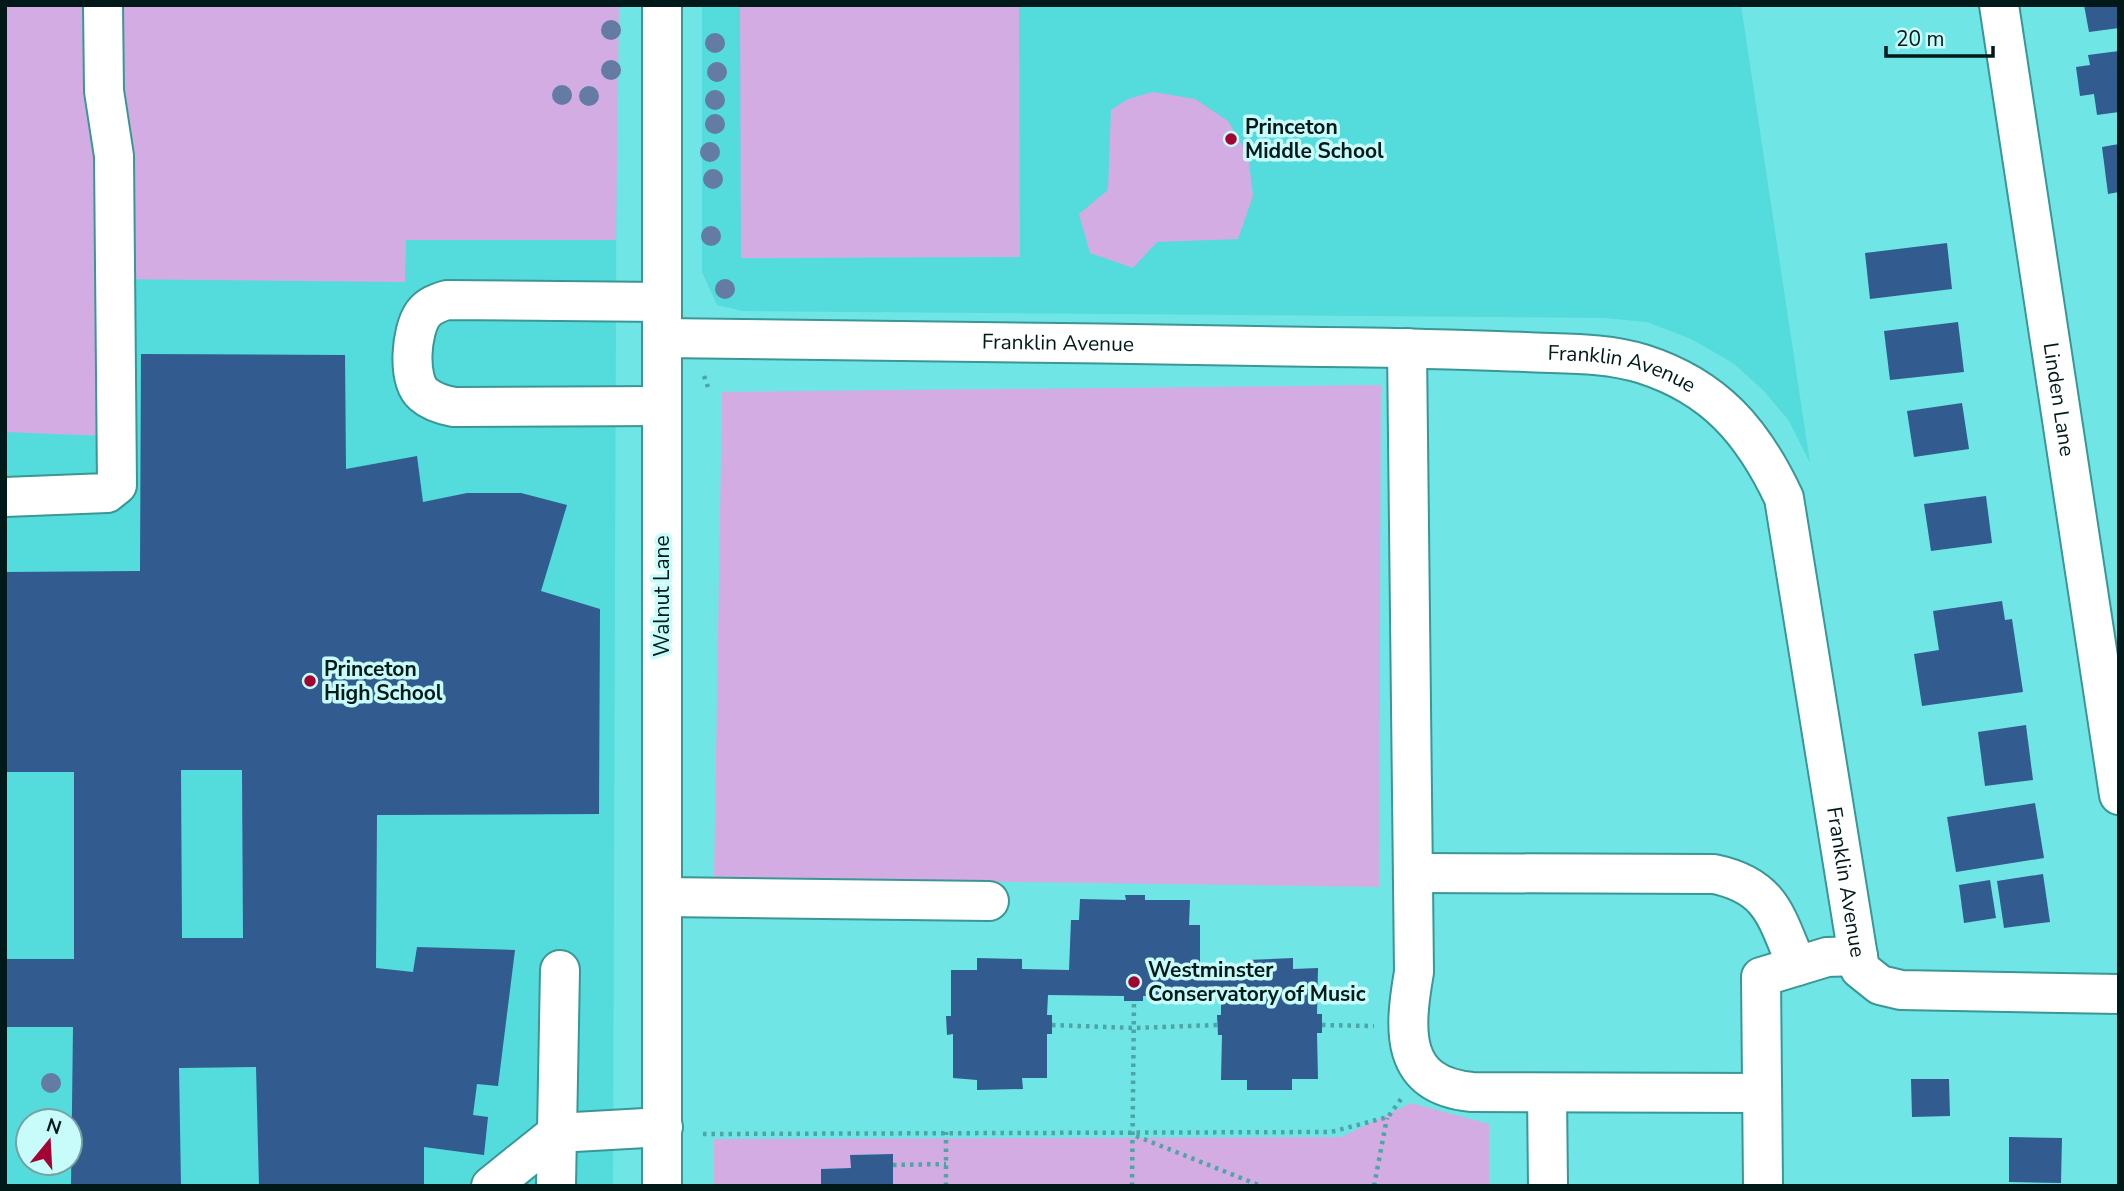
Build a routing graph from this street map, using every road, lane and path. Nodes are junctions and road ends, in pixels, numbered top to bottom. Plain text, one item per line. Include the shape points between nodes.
1 (103, 5) edge
2 (662, 5) edge
3 (1999, 5) edge
4 (662, 320) junction
5 (1408, 348) junction
6 (704, 376) dead end
7 (708, 387) dead end
8 (662, 406) junction
9 (5, 497) edge
10 (2119, 795) edge
11 (1413, 873) junction
12 (663, 897) junction
13 (989, 901) dead end
14 (1858, 956) junction
15 (1797, 966) junction
16 (560, 970) dead end
17 (2119, 994) edge
18 (1134, 1001) dead end
19 (1052, 1025) dead end
20 (1217, 1025) dead end
21 (1322, 1025) dead end
22 (1384, 1026) dead end
23 (1134, 1028) junction
24 (1407, 1092) dead end
25 (1547, 1093) junction
26 (1762, 1093) junction
27 (1388, 1117) junction
28 (663, 1127) junction
29 (946, 1132) junction
30 (557, 1133) junction
31 (704, 1134) dead end
32 (1132, 1135) junction
33 (946, 1164) junction
34 (892, 1165) dead end
35 (491, 1186) edge
36 (556, 1186) edge
37 (662, 1186) edge
38 (946, 1186) edge
39 (1132, 1186) edge
40 (1261, 1186) edge
41 (1374, 1186) edge
42 (1548, 1186) edge
43 (1763, 1186) edge

1 - 9 street via 104,91 114,156 117,485 107,492
2 - 4 street, Walnut Lane
3 - 10 street, Linden Lane
4 - 5 street, Franklin Avenue
4 - 8 street, Walnut Lane
4 - 8 street, Franklin Avenue via 447,300 428,308 415,335 415,380 423,394 454,407
5 - 11 street
5 - 14 street, Franklin Avenue via 1605,356 1641,363 1679,378 1741,425 1784,498
6 - 7 path
8 - 12 street, Walnut Lane
11 - 15 street via 1714,874 1736,879 1761,894 1776,916
11 - 25 street via 1414,972 1409,1029 1410,1047 1422,1073 1450,1090
12 - 13 street
12 - 28 street, Walnut Lane
14 - 15 street via 1827,957
14 - 17 street, Franklin Avenue via 1865,975 1901,990
15 - 26 street via 1760,977
16 - 30 street
18 - 23 path
19 - 23 path
20 - 23 path
21 - 22 path
23 - 32 path
24 - 27 path
25 - 26 street
25 - 42 street
26 - 43 street
27 - 32 path via 1331,1132
27 - 41 path
28 - 30 street
28 - 37 street, Walnut Lane
29 - 31 path
29 - 32 path
29 - 33 path
30 - 35 street
30 - 36 street
32 - 39 path
32 - 40 path
33 - 34 path
33 - 38 path

